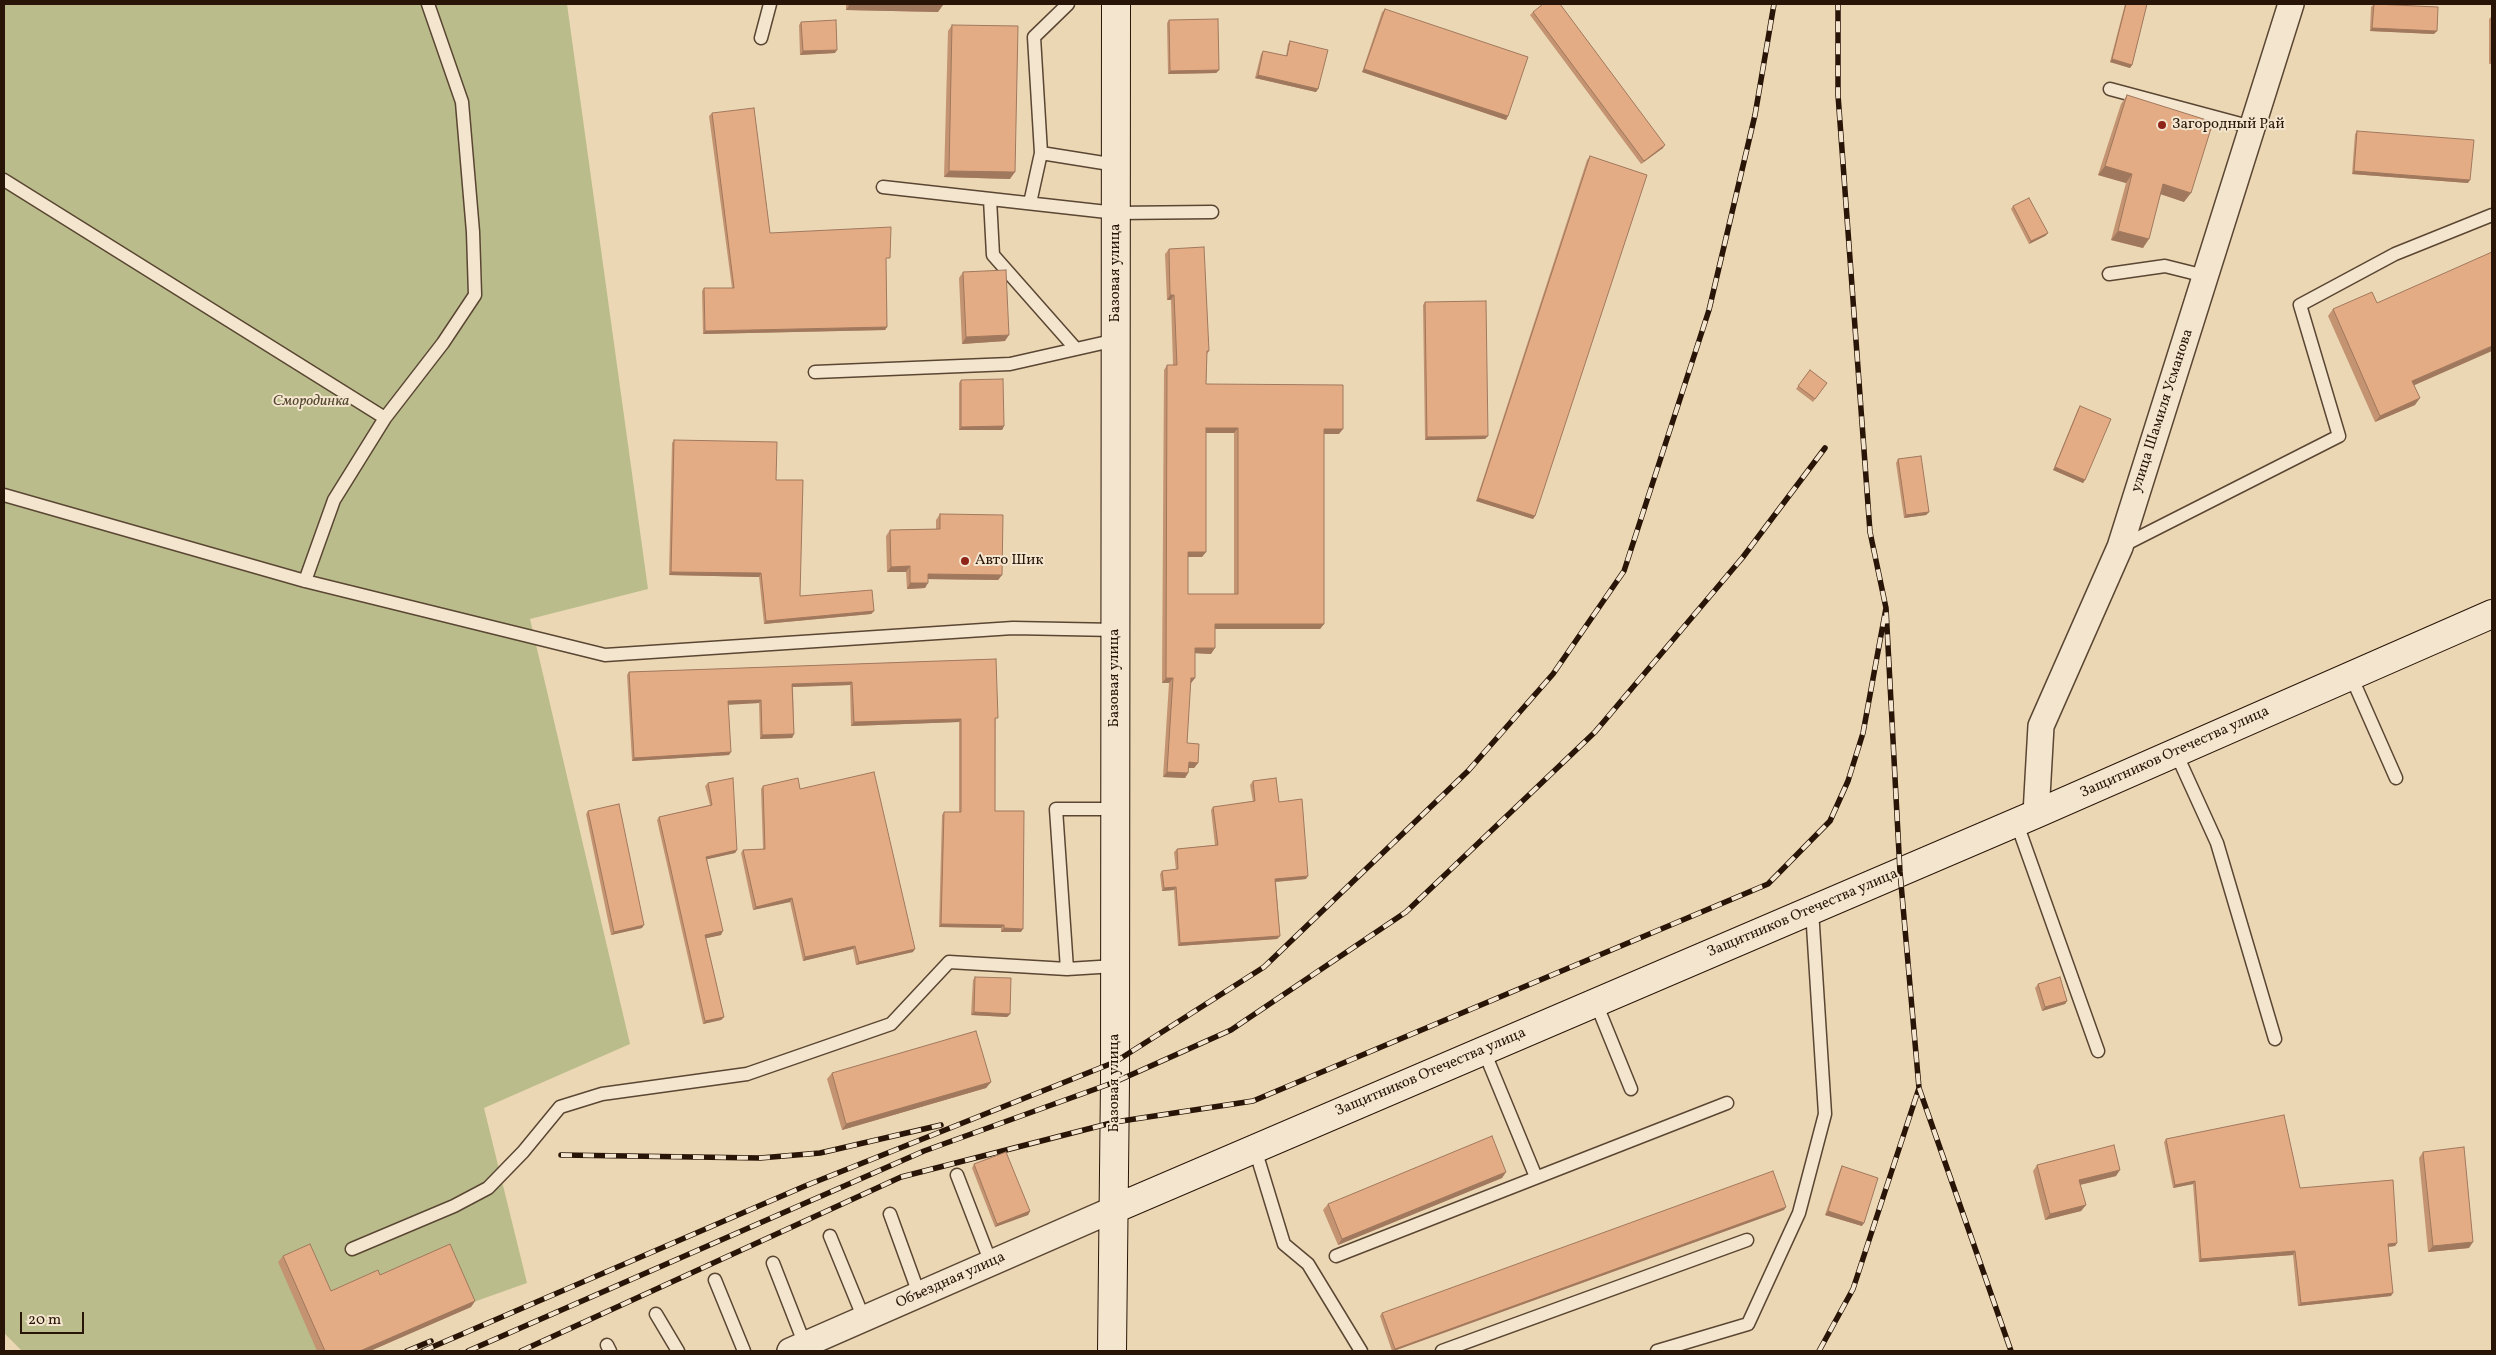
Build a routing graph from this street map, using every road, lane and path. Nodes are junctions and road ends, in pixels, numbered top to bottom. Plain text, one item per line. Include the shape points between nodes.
1 (428, 4) edge
2 (770, 4) edge
3 (1068, 4) edge
4 (1116, 4) edge
5 (2291, 4) edge
6 (761, 38) dead end
7 (2110, 89) dead end
8 (2252, 128) junction
9 (1041, 153) junction
10 (1116, 164) junction
11 (4, 180) edge
12 (883, 187) dead end
13 (990, 199) junction
14 (1030, 203) junction
15 (1212, 212) dead end
16 (1116, 213) junction
17 (2492, 215) edge
18 (2109, 274) dead end
19 (2205, 276) junction
20 (1116, 340) junction
21 (1076, 349) junction
22 (815, 372) dead end
23 (385, 418) junction
24 (4, 496) edge
25 (2120, 548) junction
26 (304, 581) junction
27 (2492, 614) edge
28 (1116, 630) junction
29 (2351, 676) junction
30 (2176, 753) junction
31 (2396, 778) dead end
32 (1115, 810) junction
33 (2026, 818) junction
34 (1812, 910) junction
35 (1115, 966) junction
36 (1067, 968) junction
37 (1596, 1003) junction
38 (2275, 1039) dead end
39 (1484, 1051) junction
40 (2098, 1051) dead end
41 (1631, 1089) dead end
42 (1727, 1103) dead end
43 (1255, 1149) junction
44 (957, 1174) dead end
45 (1536, 1177) junction
46 (1112, 1210) junction
47 (890, 1214) dead end
48 (830, 1236) dead end
49 (1747, 1240) dead end
50 (352, 1249) dead end
51 (1336, 1256) dead end
52 (774, 1263) dead end
53 (991, 1263) junction
54 (715, 1280) dead end
55 (919, 1294) junction
56 (656, 1314) dead end
57 (864, 1319) junction
58 (798, 1348) edge
59 (678, 1351) edge
60 (744, 1351) edge
61 (1112, 1351) edge
62 (1361, 1351) edge
63 (1442, 1351) edge
64 (1657, 1351) edge

1 - 23 lane via 462,102 473,232 474,295 442,344
2 - 6 lane
3 - 9 lane via 1034,37
4 - 10 main road, Базовая улица
5 - 8 street, улица Шамиля Усманова
7 - 8 lane
8 - 19 street, улица Шамиля Усманова
9 - 10 lane
9 - 14 lane
10 - 16 main road, Базовая улица
11 - 23 lane
12 - 13 lane
13 - 14 lane
13 - 21 lane via 993,255
14 - 16 lane
15 - 16 lane
16 - 20 main road, Базовая улица
17 - 25 lane via 2395,254 2300,305 2339,436
18 - 19 lane via 2165,266
19 - 25 street, улица Шамиля Усманова
20 - 21 lane
20 - 28 main road, Базовая улица
21 - 22 lane via 1010,364
23 - 26 lane via 334,500
24 - 26 lane
25 - 33 street, улица Шамиля Усманова via 2040,726
26 - 28 lane via 605,655 1013,628
27 - 29 main road, Защитников Отечества улица
28 - 32 main road, Базовая улица
29 - 30 main road, Защитников Отечества улица
29 - 31 lane
30 - 33 main road, Защитников Отечества улица
30 - 38 lane via 2216,843
32 - 35 main road, Базовая улица
32 - 36 lane via 1056,809
33 - 34 main road, Защитников Отечества улица
33 - 40 lane
34 - 37 main road, Защитников Отечества улица
34 - 64 lane via 1825,1114 1799,1213 1748,1324
35 - 36 lane
35 - 46 main road, Базовая улица
36 - 50 lane via 949,962 891,1024 747,1074 602,1094 560,1108 488,1188 454,1206
37 - 39 main road, Защитников Отечества улица
37 - 41 lane
39 - 43 main road, Защитников Отечества улица
39 - 45 lane
42 - 45 lane
43 - 46 main road, Защитников Отечества улица
43 - 62 lane via 1284,1244 1308,1264
44 - 53 lane
45 - 51 lane
46 - 53 street, Объездная улица
46 - 61 main road, Базовая улица
47 - 55 lane
48 - 57 lane
49 - 63 lane
52 - 58 lane
53 - 55 street, Объездная улица
54 - 60 lane
55 - 57 street, Объездная улица
56 - 59 lane
57 - 58 street, Объездная улица

